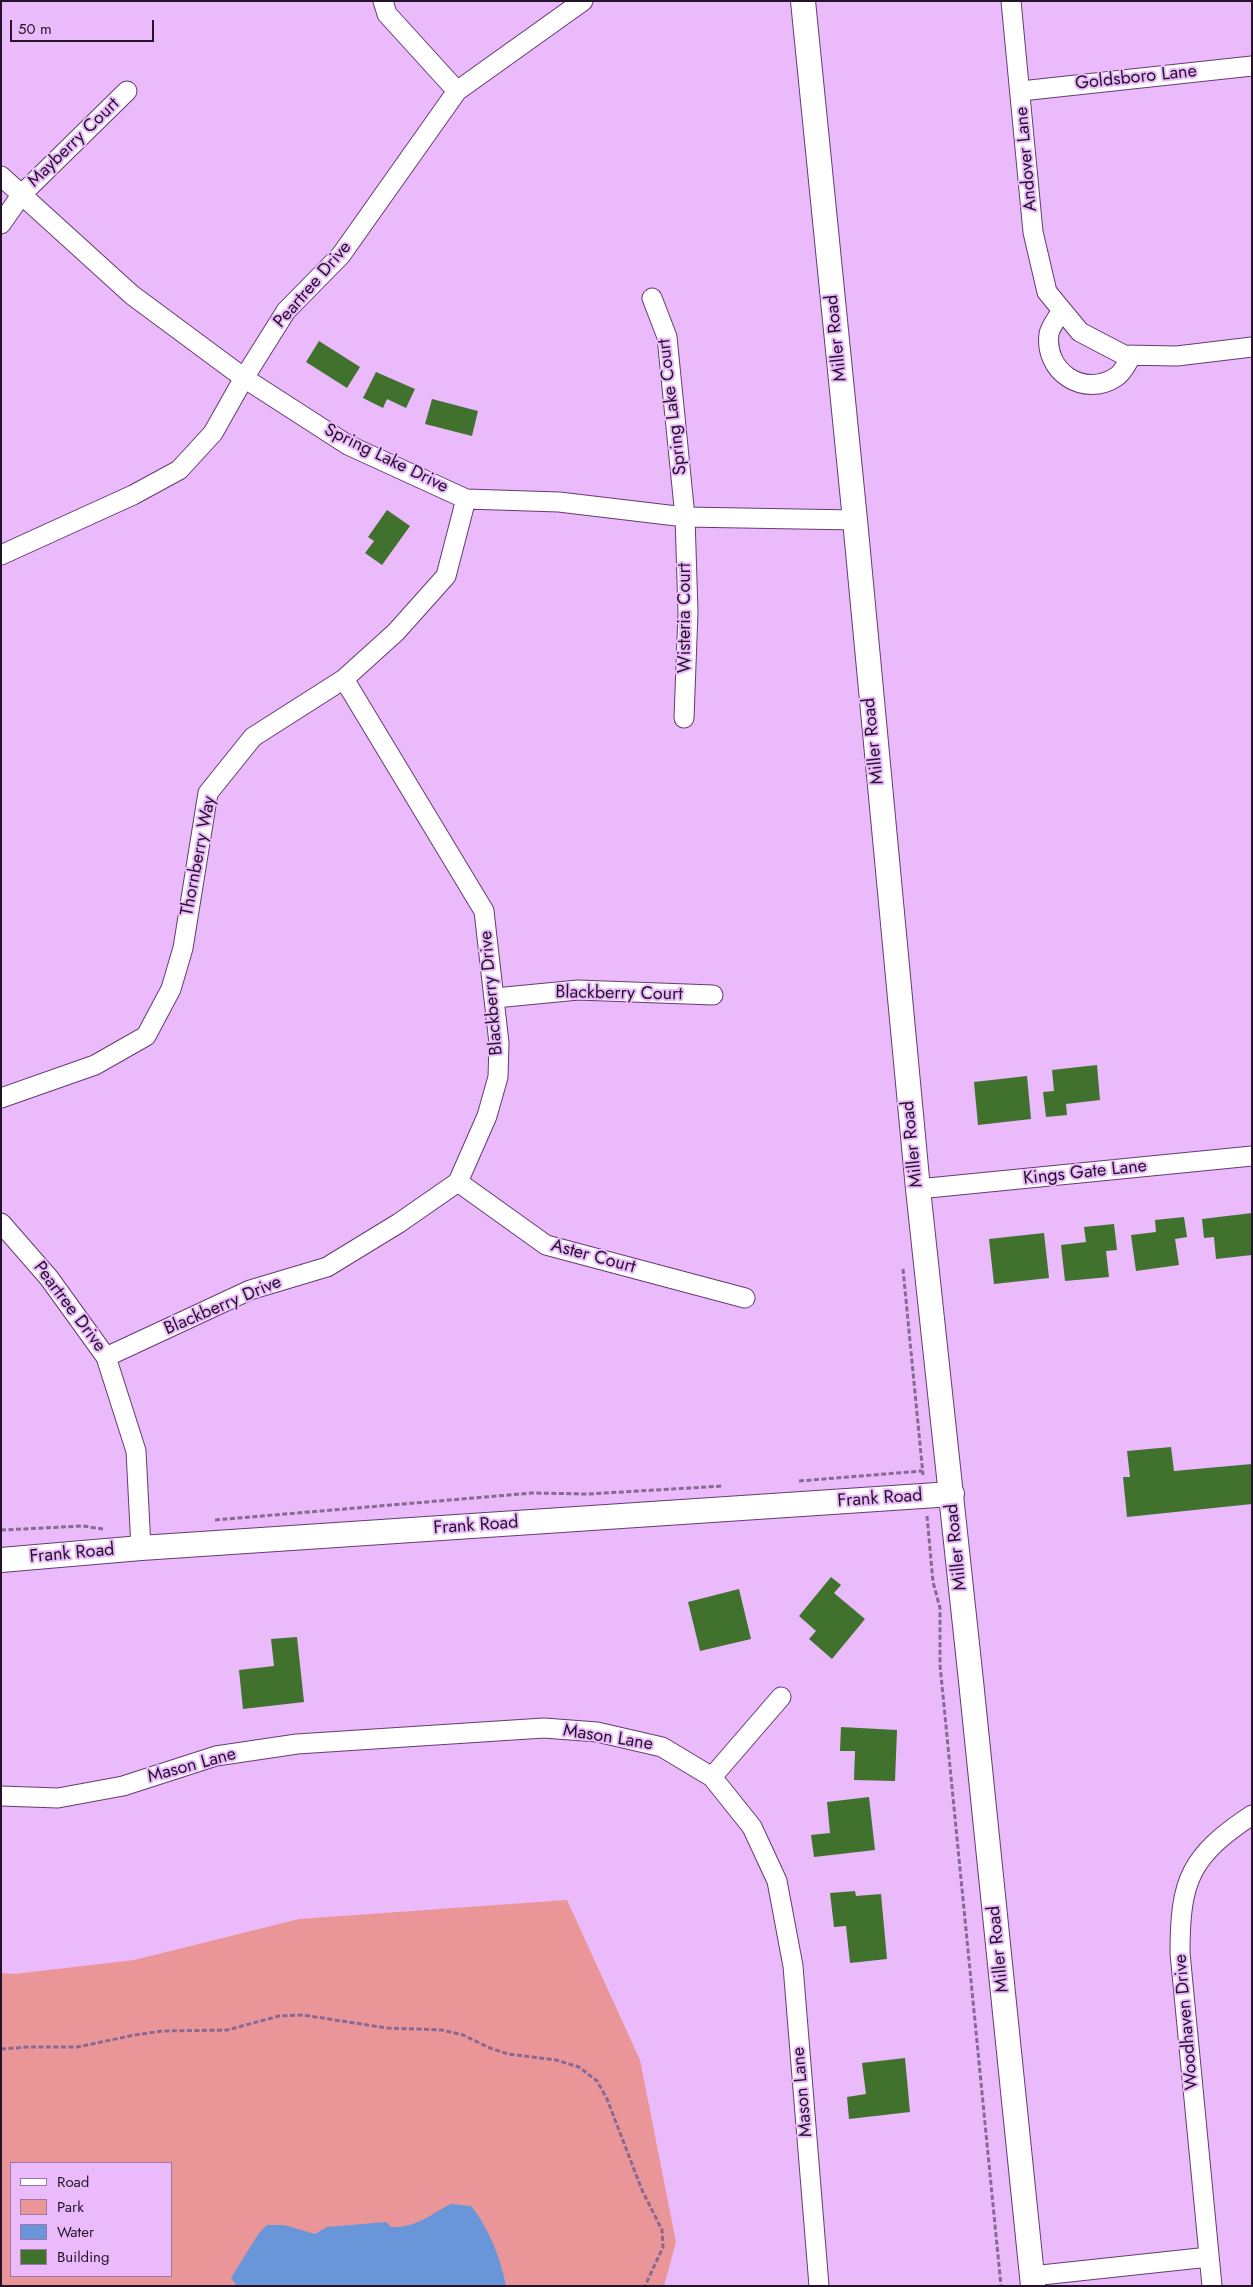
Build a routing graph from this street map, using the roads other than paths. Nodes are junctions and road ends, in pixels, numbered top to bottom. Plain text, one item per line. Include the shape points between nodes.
1 (382, 1) edge
2 (583, 1) edge
3 (803, 1) edge
4 (1011, 1) edge
5 (1252, 66) edge
6 (127, 91) dead end
7 (456, 91) junction
8 (1021, 91) junction
9 (1, 176) edge
10 (22, 194) junction
11 (1, 224) edge
12 (652, 298) dead end
13 (1062, 310) junction
14 (1252, 347) edge
15 (1132, 355) junction
16 (244, 378) junction
17 (466, 498) junction
18 (685, 517) junction
19 (855, 520) junction
20 (1, 555) edge
21 (344, 679) junction
22 (684, 718) dead end
23 (713, 996) dead end
24 (495, 998) junction
25 (1, 1098) edge
26 (1252, 1156) edge
27 (458, 1182) junction
28 (918, 1189) junction
29 (1, 1223) edge
30 (745, 1298) dead end
31 (106, 1357) junction
32 (952, 1494) junction
33 (141, 1548) junction
34 (1, 1560) edge
35 (781, 1697) dead end
36 (712, 1778) junction
37 (1, 1796) edge
38 (1252, 1815) edge
39 (1208, 2257) junction
40 (1032, 2281) edge
41 (819, 2286) edge
42 (1212, 2286) edge

1 - 7 street via 387,14
2 - 7 street, Peartree Drive
3 - 19 street, Miller Road
4 - 8 street, Andover Lane
5 - 8 street, Goldsboro Lane
6 - 10 street, Mayberry Court
7 - 16 street, Peartree Drive via 341,255 286,311
8 - 13 street, Andover Lane via 1033,232 1048,292
9 - 10 street, Spring Lake Drive
10 - 11 street, Mayberry Court
10 - 16 street, Spring Lake Drive via 132,295
12 - 18 street, Spring Lake Court via 667,338
13 - 15 street, Andover Lane via 1080,332 1124,355
13 - 15 street via 1049,333 1051,359 1068,379 1093,386 1118,377
14 - 15 street, Andover Lane via 1177,356
16 - 17 street, Spring Lake Drive via 348,445
16 - 20 street, Peartree Drive via 214,433 179,470 133,496
17 - 18 street, Spring Lake Drive via 559,502
17 - 21 street, Thornberry Way via 446,576 396,632
18 - 19 street, Spring Lake Drive
18 - 22 street, Wisteria Court via 688,612
19 - 28 street, Miller Road
21 - 24 street, Blackberry Drive via 484,911
21 - 25 street, Thornberry Way via 253,737 208,794 183,948 171,989 146,1036 95,1065
23 - 24 street, Blackberry Court via 578,990
24 - 27 street, Blackberry Drive via 500,1043 498,1077 487,1116
26 - 28 street, Kings Gate Lane
27 - 30 street, Aster Court via 546,1245
27 - 31 street, Blackberry Drive via 399,1223 326,1266 250,1290
28 - 32 street, Miller Road
29 - 31 street, Peartree Drive via 49,1278
31 - 33 street, Peartree Drive via 136,1451
32 - 33 street, Frank Road
32 - 40 street, Miller Road
33 - 34 street, Frank Road
35 - 36 street
36 - 37 street, Mason Lane via 662,1746 597,1732 544,1728 297,1744 216,1756 123,1786 58,1798
36 - 41 street, Mason Lane via 752,1827 777,1881 793,1966
38 - 39 street, Woodhaven Drive via 1226,1832 1205,1854 1186,1882 1180,1913 1180,1953
39 - 40 street
39 - 42 street, Woodhaven Drive

